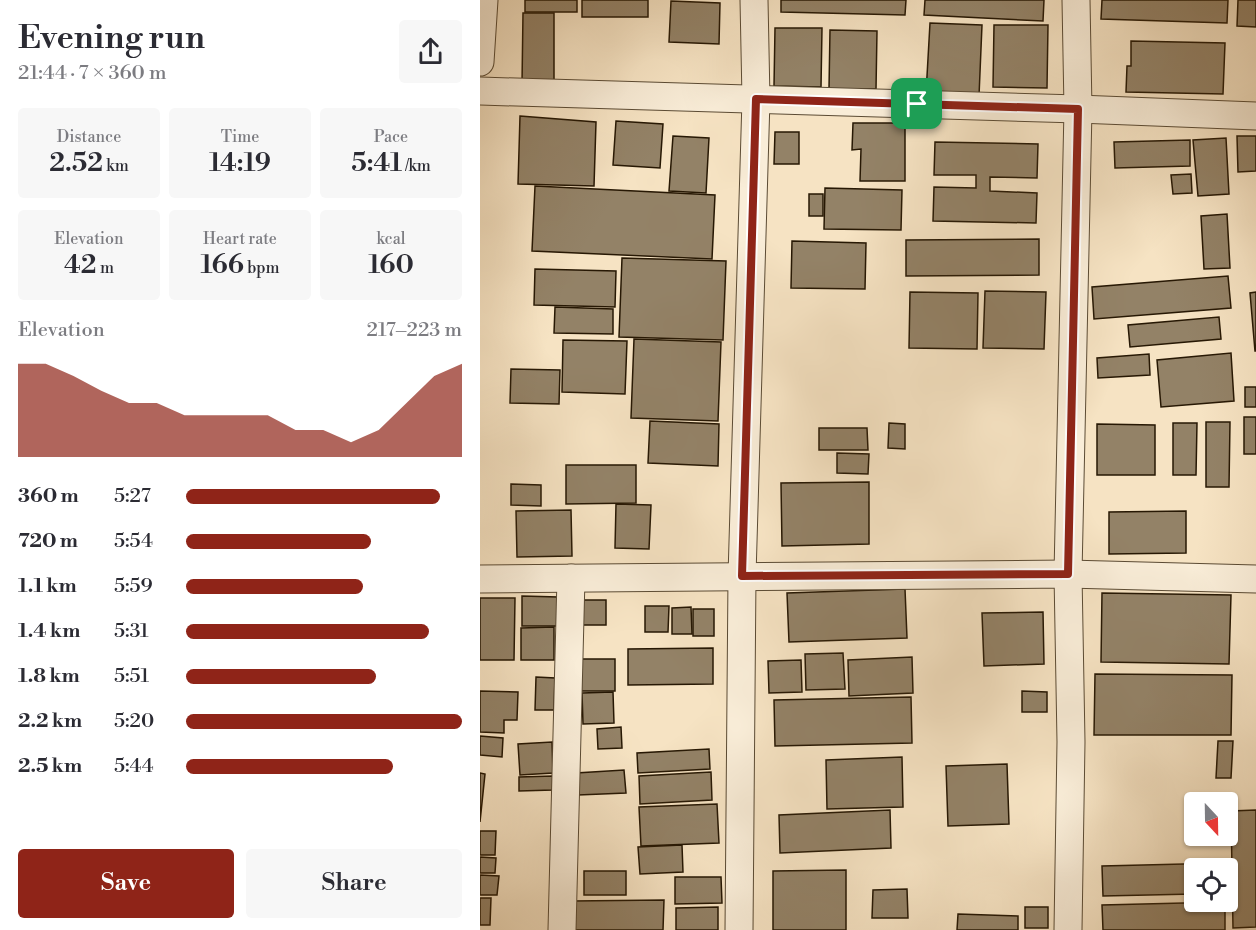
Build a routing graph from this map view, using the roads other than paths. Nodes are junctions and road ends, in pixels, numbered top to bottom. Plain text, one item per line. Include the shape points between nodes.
1 (484, 0) edge
2 (754, 0) edge
3 (1076, 0) edge
4 (480, 62) edge
5 (480, 91) edge
6 (756, 99) junction
7 (1078, 109) junction
8 (1256, 116) edge
9 (1068, 574) junction
10 (742, 576) junction
11 (571, 578) junction
12 (480, 579) edge
13 (1256, 579) edge
14 (562, 930) edge
15 (739, 930) edge
16 (1068, 930) edge

1 - 4 street
2 - 6 street
3 - 7 street
5 - 6 street
6 - 7 street
6 - 10 street
7 - 8 street
7 - 9 street
9 - 10 street
9 - 13 street
9 - 16 street
10 - 11 street
10 - 15 street
11 - 12 street
11 - 14 street

